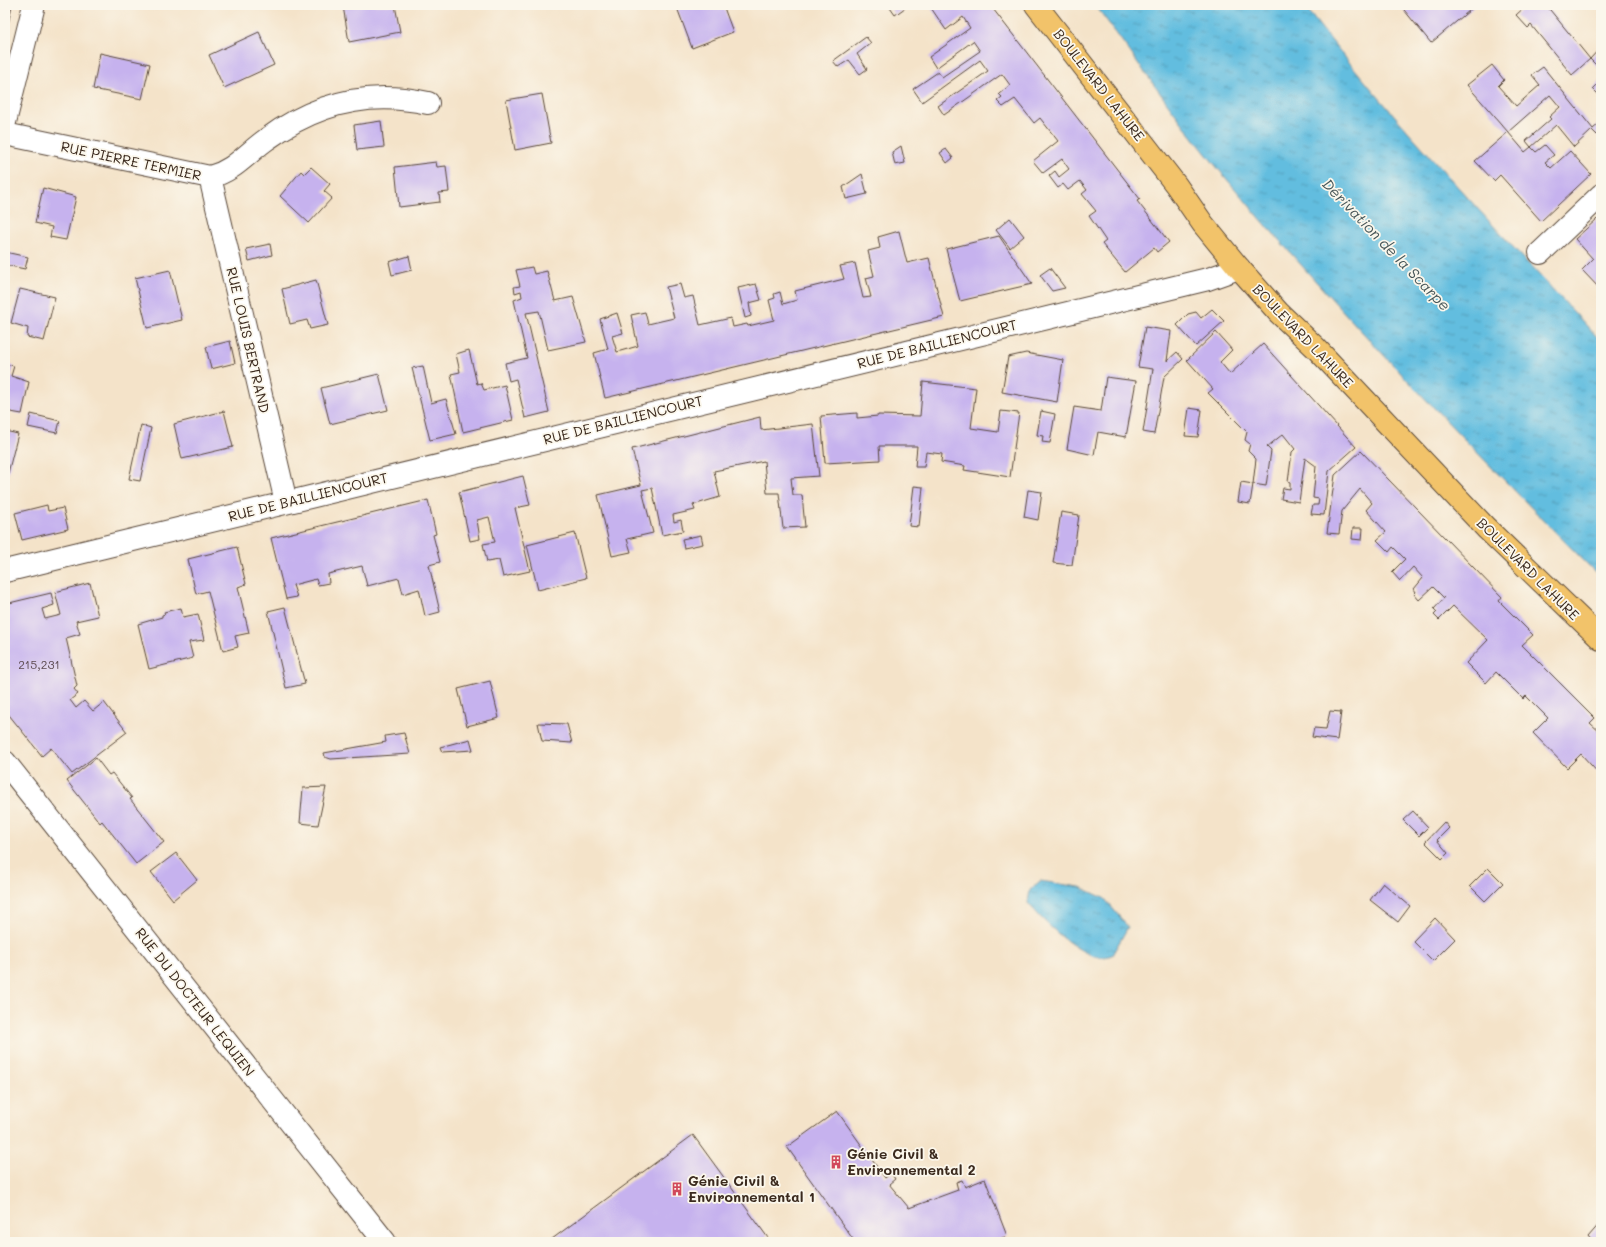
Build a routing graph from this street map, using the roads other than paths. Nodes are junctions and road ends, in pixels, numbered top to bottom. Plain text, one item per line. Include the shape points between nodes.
1 (34, 5) edge
2 (1036, 5) edge
3 (428, 103) dead end
4 (5, 122) edge
5 (5, 134) edge
6 (210, 178) junction
7 (1601, 196) edge
8 (1540, 253) dead end
9 (1240, 268) junction
10 (286, 502) junction
11 (5, 571) edge
12 (1601, 639) edge
13 (5, 762) edge
14 (385, 1242) edge

1 - 4 street
2 - 9 main road, BOULEVARD LAHURE via 1176,184 1203,224
3 - 6 street, RUE PIERRE TERMIER via 374,97 328,108 284,127 234,167
5 - 6 street, RUE PIERRE TERMIER
6 - 10 street, RUE LOUIS BERTRAND
7 - 8 street
9 - 10 street, RUE DE BAILLIENCOURT via 1200,280
9 - 12 main road, BOULEVARD LAHURE via 1279,313 1481,522
10 - 11 street, RUE DE BAILLIENCOURT
13 - 14 street, RUE DU DOCTEUR LEQUIEN

